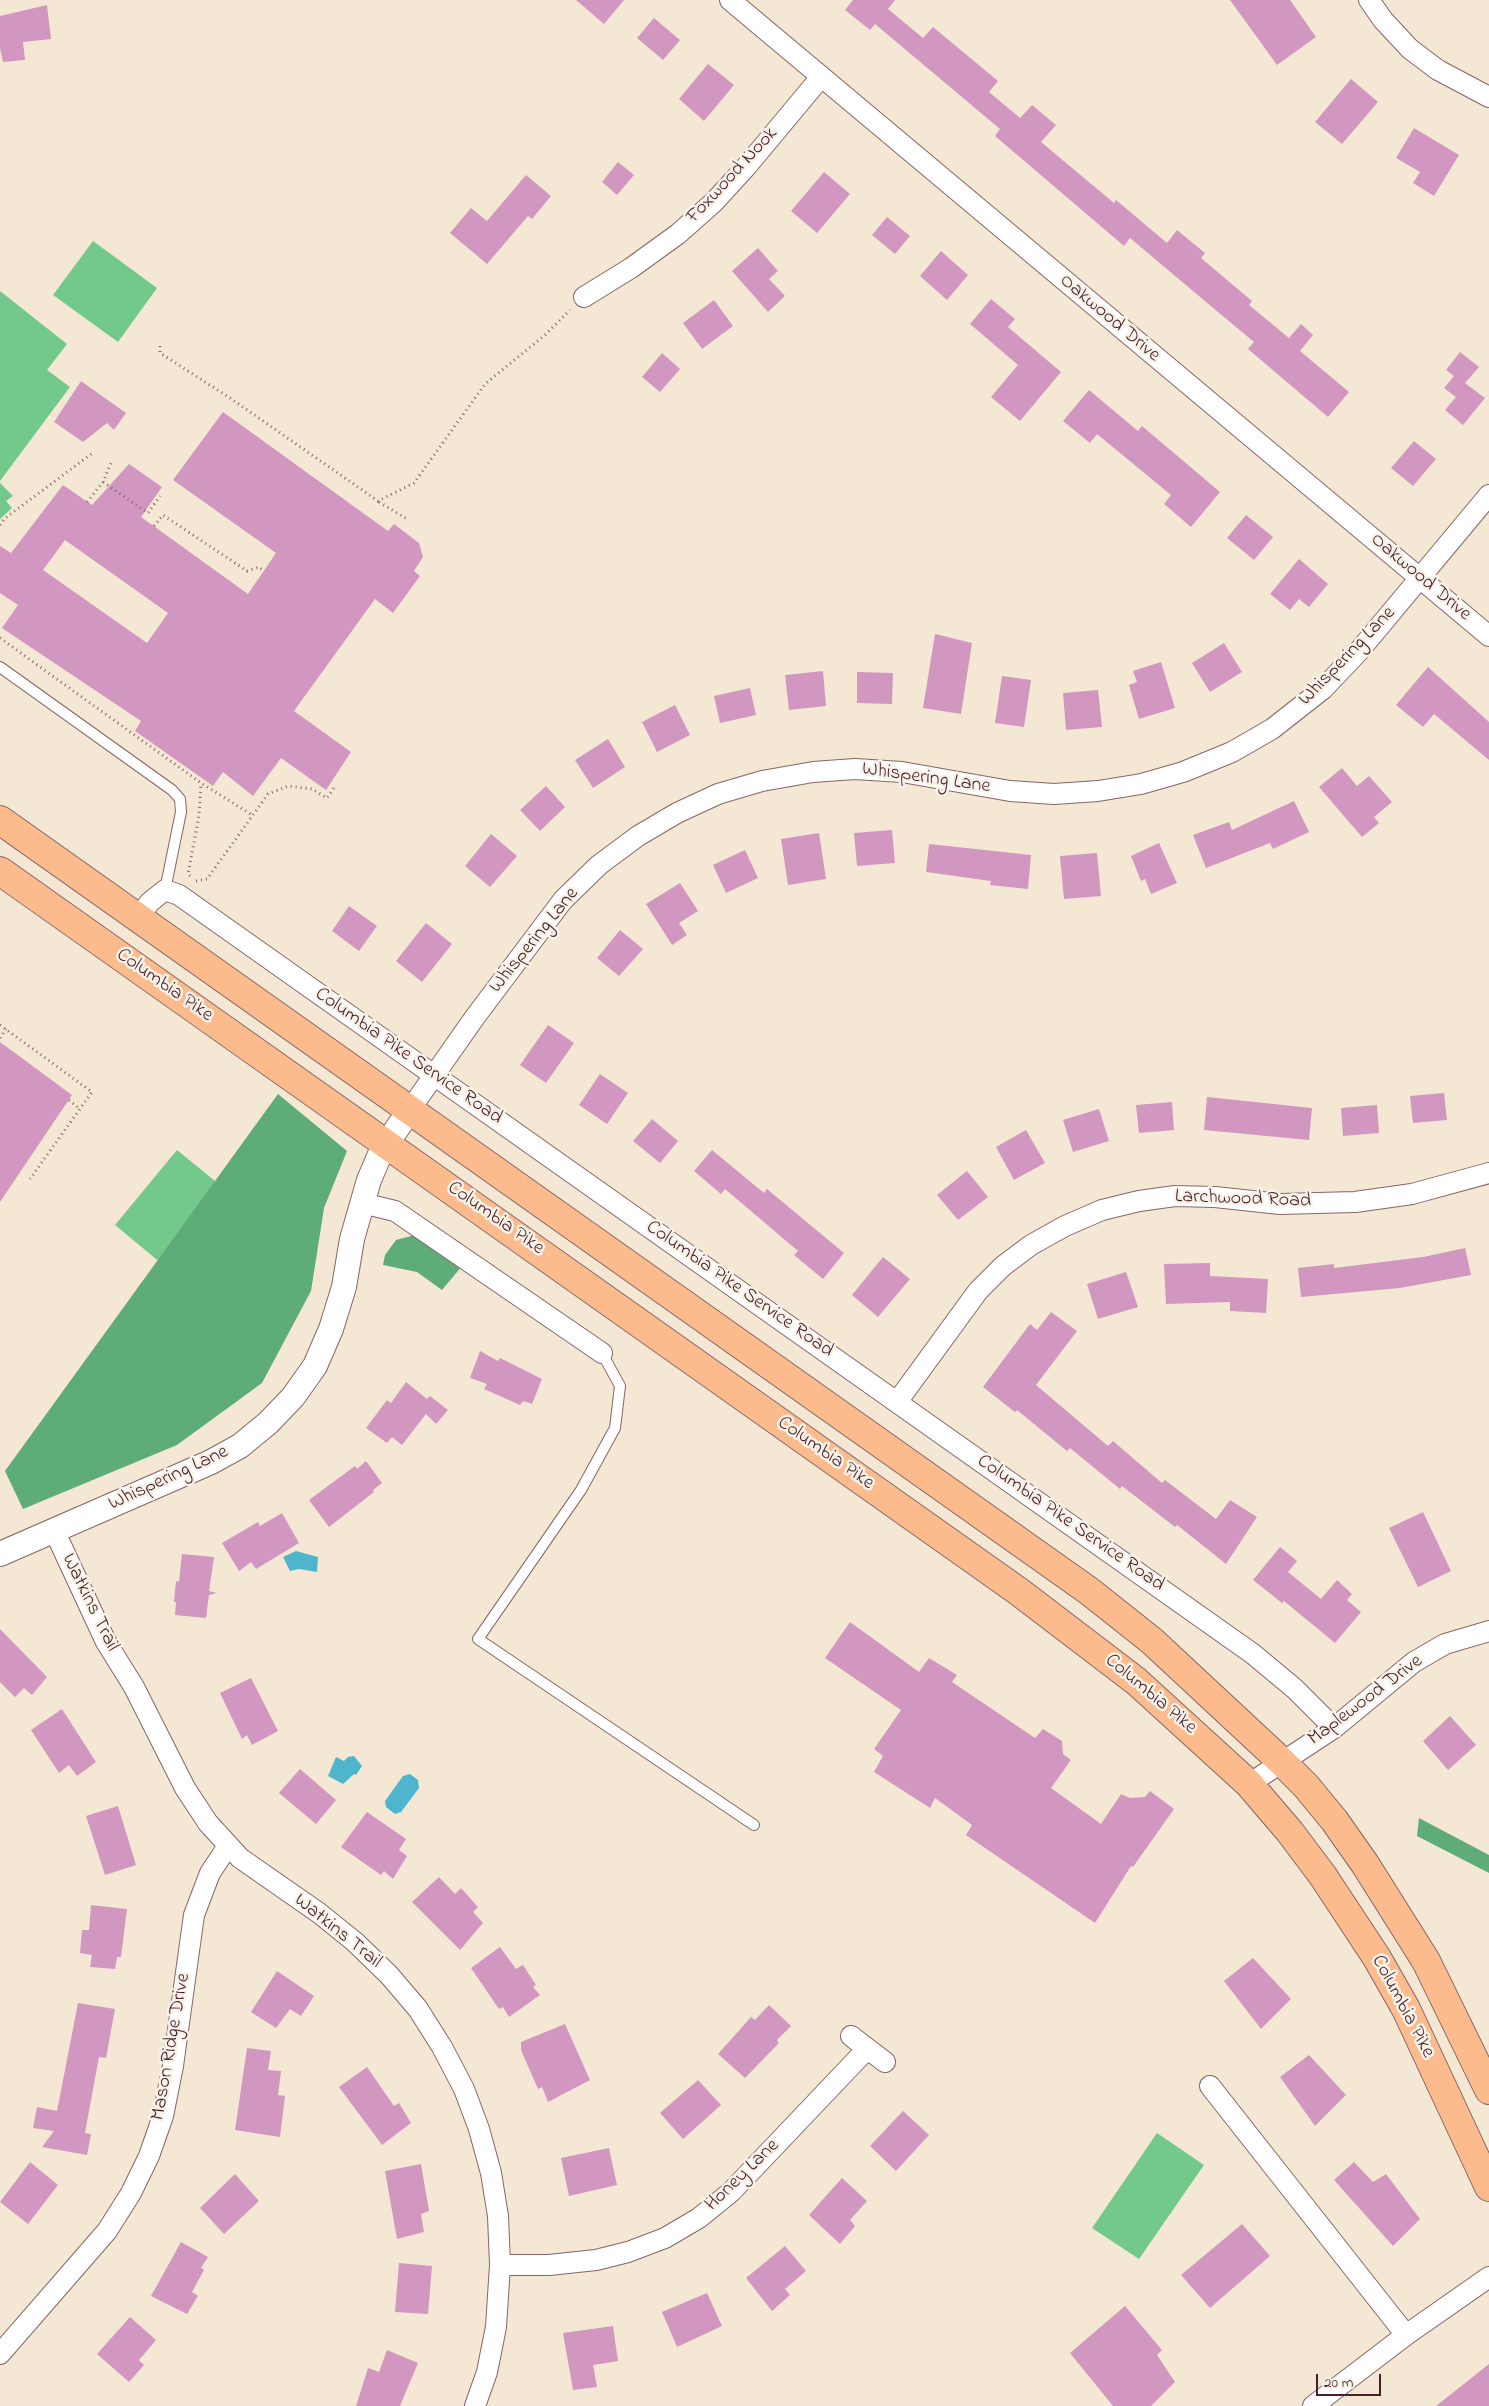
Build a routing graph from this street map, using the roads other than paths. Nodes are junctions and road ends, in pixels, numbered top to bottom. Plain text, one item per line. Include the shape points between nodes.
1 (730, 0) edge
2 (1369, 0) edge
3 (821, 77) junction
4 (1489, 97) edge
5 (584, 297) dead end
6 (1489, 495) edge
7 (1420, 578) junction
8 (1489, 636) edge
9 (0, 667) edge
10 (0, 820) edge
11 (0, 871) edge
12 (165, 890) junction
13 (138, 917) junction
14 (434, 1074) junction
15 (409, 1111) junction
16 (387, 1143) junction
17 (1489, 1173) edge
18 (362, 1203) junction
19 (602, 1353) joint
20 (897, 1402) junction
21 (54, 1530) junction
22 (0, 1554) edge
23 (1489, 1631) edge
24 (1334, 1728) junction
25 (1282, 1762) junction
26 (1249, 1784) junction
27 (754, 1825) dead end
28 (228, 1846) junction
29 (851, 2036) dead end
30 (867, 2049) junction
31 (885, 2062) dead end
32 (1210, 2086) dead end
33 (1489, 2090) edge
34 (1489, 2187) edge
35 (500, 2265) junction
36 (1489, 2277) edge
37 (1406, 2335) junction
38 (0, 2354) edge
39 (475, 2406) edge
40 (1313, 2406) edge

1 - 3 street, Oakwood Drive
2 - 4 street via 1410,49 1438,70
3 - 5 street, Foxwood Nook via 714,202 639,263
3 - 7 street, Oakwood Drive
6 - 7 street, Whispering Lane
7 - 8 street, Oakwood Drive
7 - 14 street, Whispering Lane via 1359,651 1304,706 1232,752 1184,772 1098,792 1054,794 1010,791 902,772 855,769 813,772 754,783 718,794 677,813 607,859 563,900
9 - 12 lane via 172,790 180,799 181,812
10 - 13 main road, Columbia Pike
11 - 16 main road, Columbia Pike
12 - 13 street
12 - 14 street, Columbia Pike Service Road via 179,895
13 - 15 main road, Columbia Pike
14 - 15 street, Whispering Lane
14 - 20 street, Columbia Pike Service Road
15 - 16 street, Whispering Lane
15 - 25 main road, Columbia Pike via 1089,1592 1152,1641
16 - 18 street, Whispering Lane
16 - 26 main road, Columbia Pike via 1045,1611 1136,1680
17 - 20 street, Larchwood Road via 1412,1194 1354,1202 1290,1204 1175,1196 1102,1210 1030,1245 1004,1266 978,1291
18 - 19 street via 395,1211
18 - 21 street, Whispering Lane via 344,1287 331,1329 315,1366 293,1397 240,1446 211,1462
19 - 27 lane via 620,1386 615,1428 581,1490 478,1638
20 - 24 street, Columbia Pike Service Road via 1253,1654
21 - 22 street, Whispering Lane
21 - 28 street, Watkins Trail via 106,1642 134,1687 186,1788
23 - 24 street, Maplewood Drive via 1445,1644 1414,1662
24 - 25 street, Maplewood Drive
25 - 26 street, Maplewood Drive
25 - 33 main road, Columbia Pike via 1334,1820 1397,1913 1426,1961
26 - 34 main road, Columbia Pike via 1323,1876 1377,1958 1406,2009
28 - 35 street, Watkins Trail via 355,1942 390,1975 442,2046 480,2129 498,2216
28 - 38 street, Mason Ridge Drive via 210,1874 194,1915 173,2066 163,2116 149,2156 132,2193 107,2231
29 - 30 street
30 - 31 street
30 - 35 street, Honey Lane via 731,2192 665,2238 596,2260 549,2265
32 - 37 street
35 - 39 street, Watkins Trail via 496,2327
36 - 37 street
37 - 40 street

